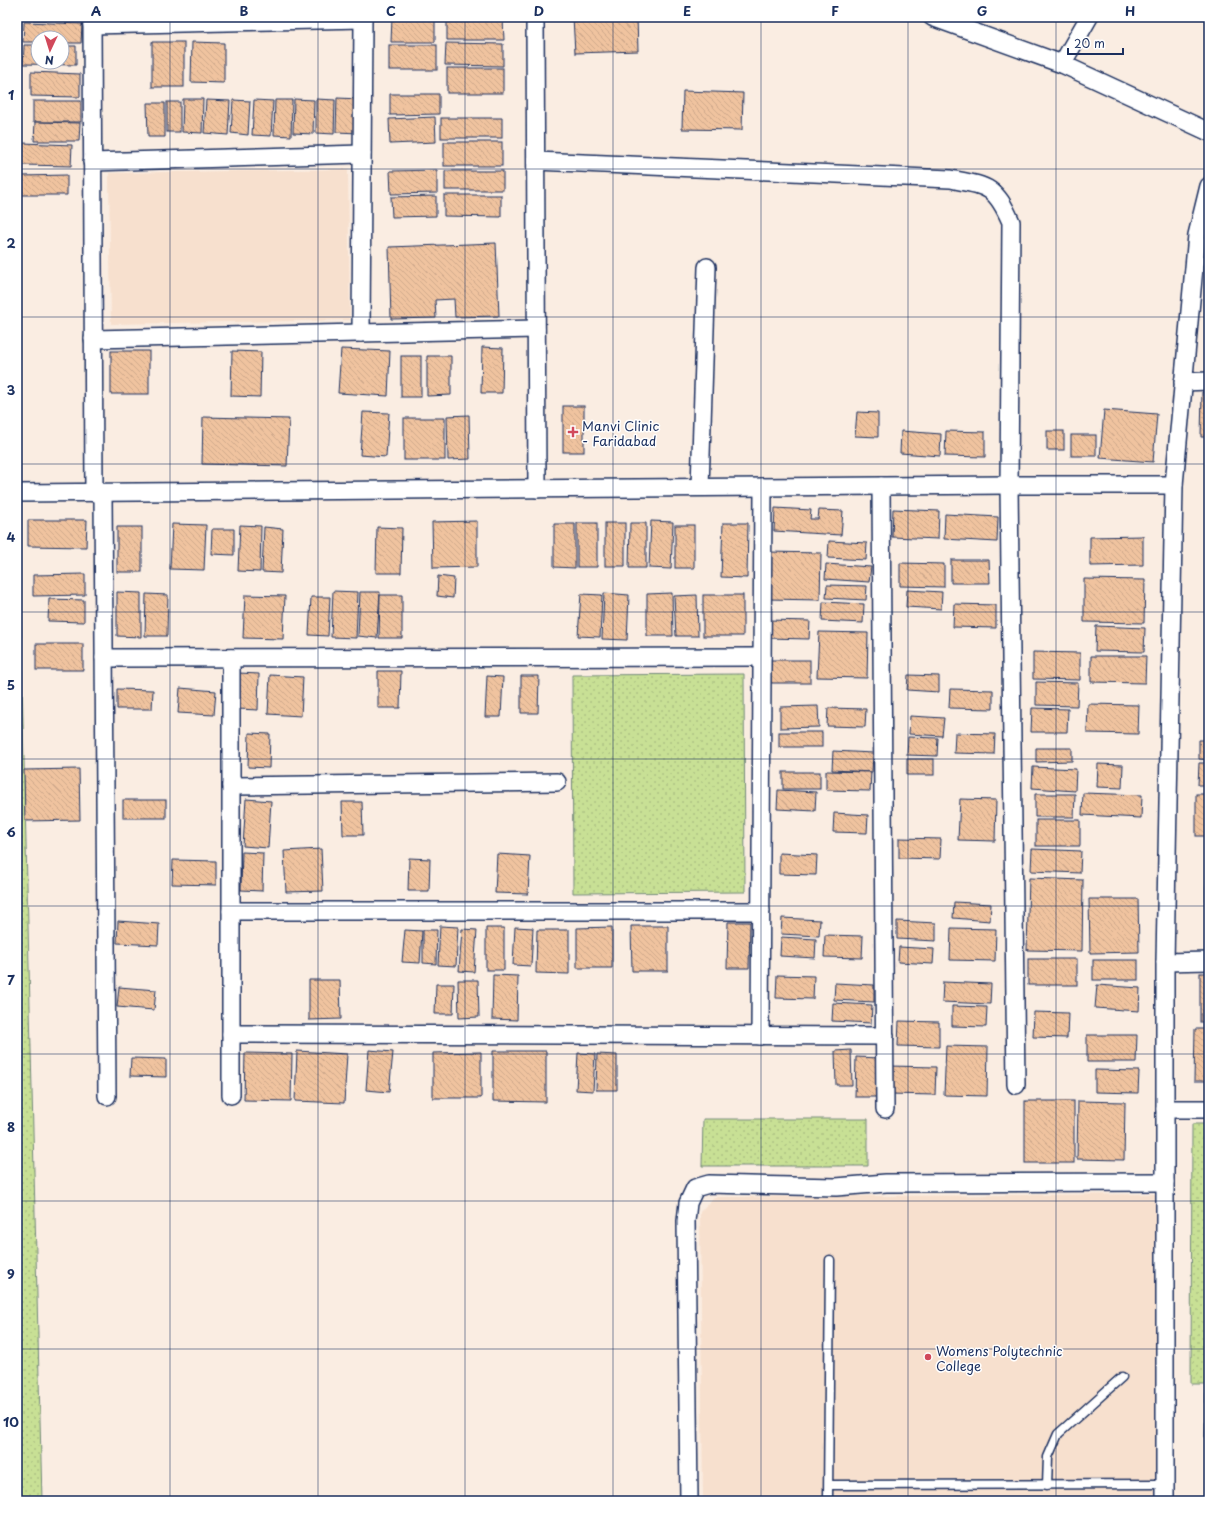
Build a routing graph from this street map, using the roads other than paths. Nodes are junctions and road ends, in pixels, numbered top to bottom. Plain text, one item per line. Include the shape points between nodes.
1 (536, 17) edge
2 (932, 17) edge
3 (1089, 17) edge
4 (363, 18) edge
5 (92, 21) edge
6 (1062, 64) junction
7 (1209, 132) edge
8 (362, 154) junction
9 (536, 161) junction
10 (92, 162) junction
11 (1209, 186) edge
12 (708, 267) dead end
13 (536, 329) junction
14 (361, 333) junction
15 (93, 339) junction
16 (1209, 381) edge
17 (1183, 382) junction
18 (1009, 485) junction
19 (1174, 485) junction
20 (881, 486) junction
21 (700, 487) junction
22 (764, 487) junction
23 (537, 489) junction
24 (17, 493) edge
25 (98, 493) junction
26 (762, 657) junction
27 (104, 658) junction
28 (231, 658) junction
29 (557, 782) dead end
30 (231, 786) junction
31 (761, 911) junction
32 (231, 912) junction
33 (1166, 962) junction
34 (1209, 962) edge
35 (230, 1034) junction
36 (760, 1036) junction
37 (885, 1036) junction
38 (1016, 1085) dead end
39 (231, 1095) dead end
40 (106, 1096) dead end
41 (885, 1109) dead end
42 (1166, 1109) junction
43 (1209, 1109) edge
44 (1166, 1182) junction
45 (830, 1260) dead end
46 (1122, 1377) dead end
47 (829, 1485) junction
48 (1047, 1485) junction
49 (1165, 1493) edge
50 (689, 1501) edge
51 (828, 1501) edge

1 - 9 street
2 - 6 street
3 - 6 street
4 - 5 street
4 - 8 street
5 - 10 street
6 - 7 street
8 - 10 street
8 - 14 street
9 - 13 street
9 - 18 street via 950,179 993,190 1011,222
10 - 15 street
11 - 17 street via 1197,235
12 - 21 street
13 - 14 street
13 - 23 street
14 - 15 street
15 - 25 street
16 - 17 street
17 - 19 street
18 - 19 street
18 - 20 street
18 - 38 street
19 - 33 street
20 - 22 street
20 - 37 street
21 - 22 street
21 - 23 street
22 - 26 street
23 - 25 street
24 - 25 street
25 - 27 street
26 - 28 street
26 - 31 street
27 - 28 street
27 - 40 street
28 - 30 street
29 - 30 street
30 - 32 street
31 - 32 street
31 - 36 street
32 - 35 street
33 - 34 street
33 - 42 street
35 - 36 street
35 - 39 street
36 - 37 street
37 - 41 street
42 - 43 street
42 - 44 street
44 - 49 street
44 - 50 street via 886,1183 836,1187 708,1184 695,1188 688,1203 686,1221
45 - 47 lane
46 - 48 lane via 1058,1434 1048,1457
47 - 48 lane
47 - 51 lane
48 - 49 lane

